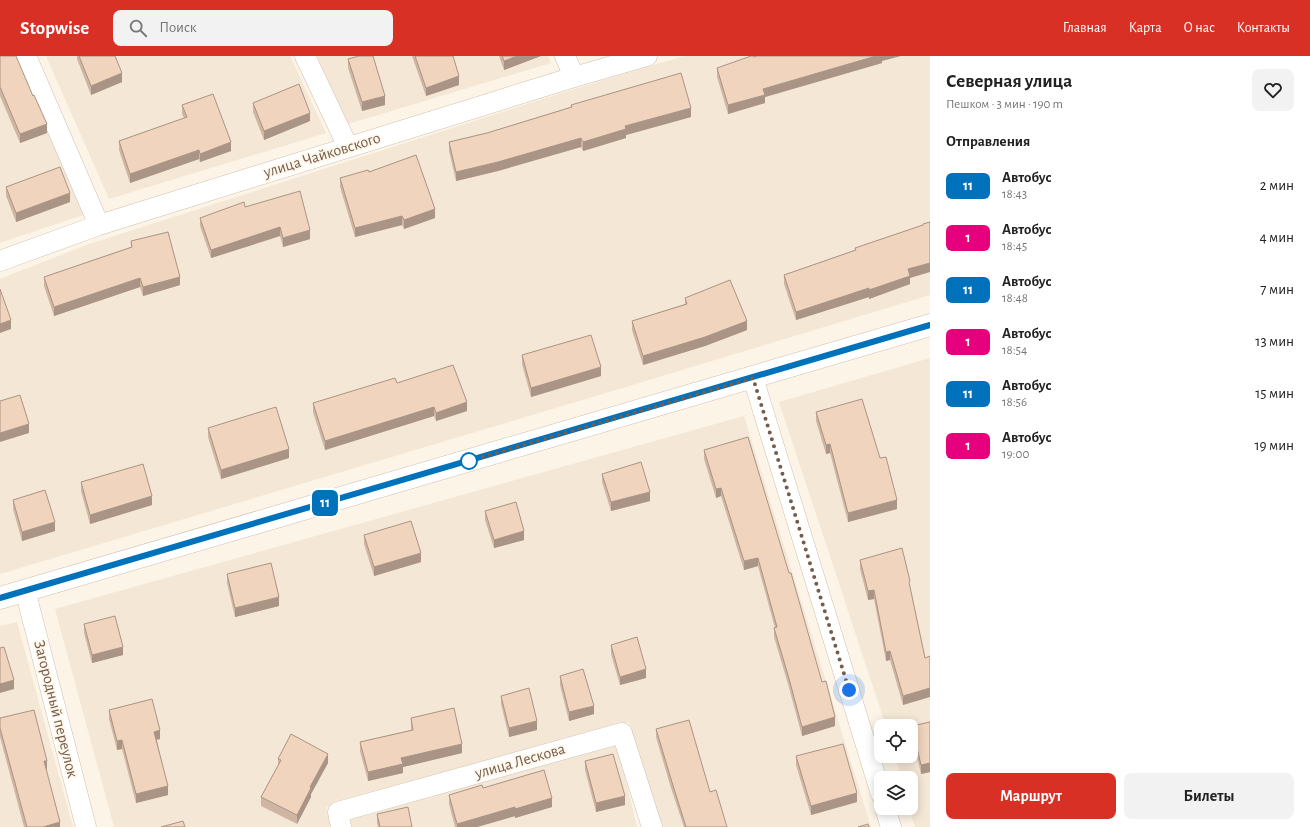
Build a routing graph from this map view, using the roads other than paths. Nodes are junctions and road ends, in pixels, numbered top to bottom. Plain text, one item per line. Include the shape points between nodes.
1 (26, 56) edge
2 (305, 56) edge
3 (565, 56) edge
4 (647, 56) edge
5 (574, 77) junction
6 (348, 147) junction
7 (98, 225) junction
8 (0, 262) edge
9 (930, 325) edge
10 (753, 378) junction
11 (25, 590) junction
12 (0, 598) edge
13 (874, 771) edge
14 (888, 815) edge
15 (86, 827) edge
16 (342, 827) edge
17 (652, 827) edge
18 (891, 827) edge

1 - 7 street
2 - 6 street
3 - 5 street
4 - 5 street, улица Чайковского
5 - 6 street, улица Чайковского
6 - 7 street, улица Чайковского
7 - 8 street, улица Чайковского
9 - 10 street
10 - 11 street
10 - 13 street
11 - 12 street
11 - 15 street, Загородный переулок
14 - 18 street
16 - 17 street, улица Лескова via 338,812 622,733

